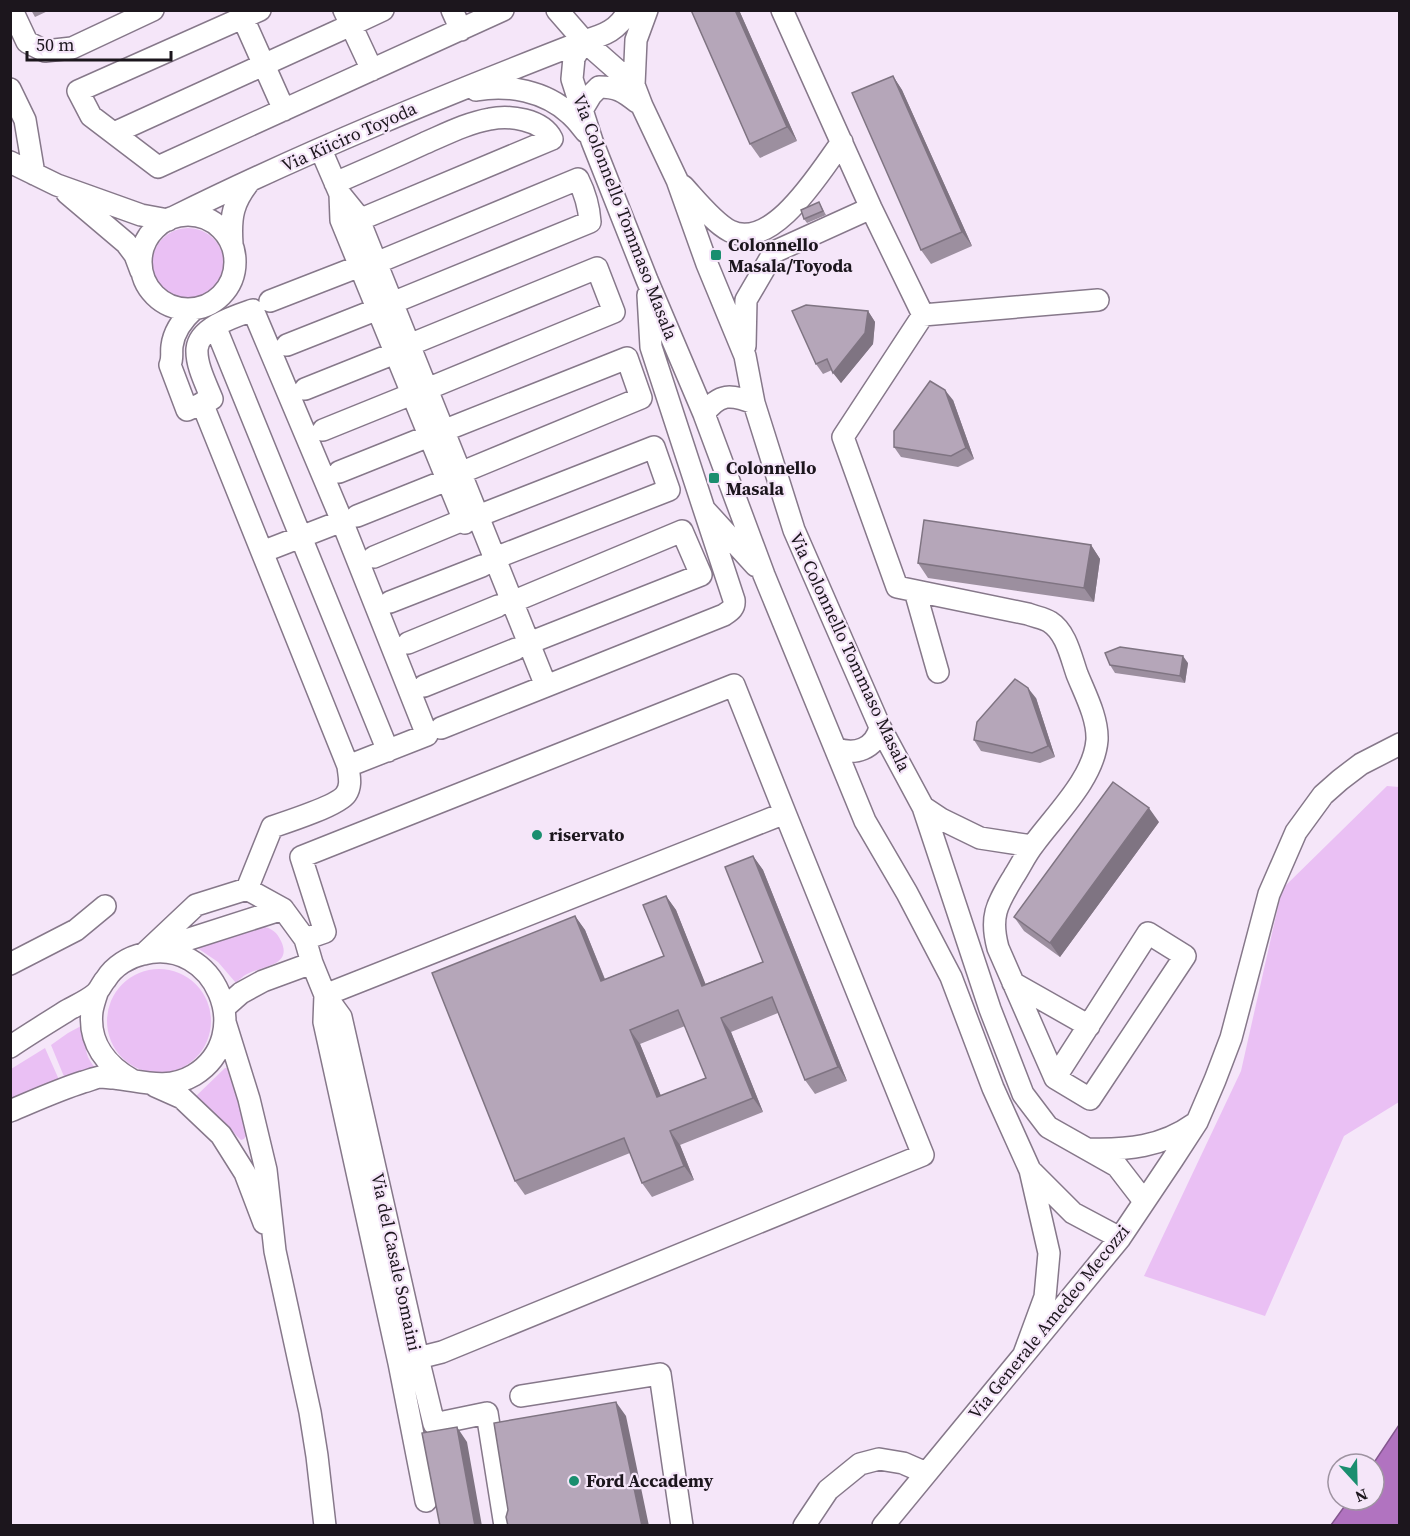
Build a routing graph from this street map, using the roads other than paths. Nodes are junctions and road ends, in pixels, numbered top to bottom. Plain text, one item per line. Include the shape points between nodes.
1 (12, 10) edge
2 (153, 10) edge
3 (383, 10) edge
4 (452, 10) edge
5 (503, 10) edge
6 (629, 10) edge
7 (647, 10) edge
8 (782, 10) edge
9 (560, 12) edge
10 (251, 14) edge
11 (348, 18) edge
12 (461, 30) junction
13 (584, 41) junction
14 (264, 64) junction
15 (372, 70) junction
16 (634, 85) junction
17 (10, 88) edge
18 (448, 94) junction
19 (642, 106) junction
20 (284, 110) junction
21 (582, 110) junction
22 (114, 133) junction
23 (592, 141) junction
24 (842, 142) junction
25 (321, 150) junction
26 (10, 162) edge
27 (34, 174) junction
28 (677, 180) junction
29 (250, 181) junction
30 (57, 185) junction
31 (338, 189) junction
32 (872, 208) junction
33 (171, 219) junction
34 (359, 220) junction
35 (232, 244) junction
36 (368, 264) junction
37 (142, 271) junction
38 (647, 280) junction
39 (1098, 300) dead end
40 (270, 301) dead end
41 (385, 306) junction
42 (194, 309) junction
43 (923, 315) junction
44 (215, 326) junction
45 (287, 345) dead end
46 (402, 349) junction
47 (745, 356) junction
48 (305, 389) dead end
49 (419, 392) junction
50 (754, 403) junction
51 (200, 404) junction
52 (704, 414) junction
53 (323, 430) dead end
54 (436, 433) junction
55 (339, 472) dead end
56 (454, 476) junction
57 (704, 509) junction
58 (349, 518) junction
59 (471, 518) junction
60 (301, 537) junction
61 (262, 552) junction
62 (374, 557) dead end
63 (488, 562) junction
64 (764, 575) junction
65 (915, 591) junction
66 (390, 602) dead end
67 (505, 604) junction
68 (408, 643) dead end
69 (522, 646) junction
70 (938, 672) dead end
71 (424, 686) dead end
72 (539, 689) junction
73 (880, 727) junction
74 (441, 728) dead end
75 (1400, 744) edge
76 (835, 748) junction
77 (388, 751) junction
78 (348, 766) junction
79 (923, 807) junction
80 (785, 813) junction
81 (1032, 846) junction
82 (247, 889) junction
83 (105, 906) dead end
84 (284, 909) junction
85 (305, 939) junction
86 (154, 953) junction
87 (312, 963) junction
88 (10, 964) edge
89 (1014, 983) junction
90 (97, 993) junction
91 (325, 995) junction
92 (225, 1015) junction
93 (1089, 1026) junction
94 (10, 1047) edge
95 (1055, 1078) junction
96 (142, 1083) junction
97 (10, 1111) edge
98 (1197, 1122) junction
99 (1084, 1149) junction
100 (1030, 1170) junction
101 (1144, 1201) junction
102 (1120, 1238) junction
103 (275, 1251) junction
104 (1024, 1354) junction
105 (409, 1361) junction
106 (521, 1396) dead end
107 (926, 1473) junction
108 (426, 1501) dead end
109 (325, 1526) edge
110 (505, 1526) edge
111 (682, 1526) edge
112 (804, 1526) edge
113 (883, 1526) edge

1 - 2 street via 27,42 45,51 72,48
3 - 11 street
4 - 12 street
5 - 12 street
6 - 13 street, Via Kiiciro Toyoda via 623,22 607,34
7 - 16 street via 636,40
8 - 24 street
9 - 13 street
10 - 14 street
10 - 22 street via 78,91 91,116
11 - 14 street
11 - 15 street
12 - 15 street
13 - 16 street, Via Colonnello Tommaso Masala
13 - 18 street, Via Kiiciro Toyoda
13 - 21 street, Via Colonnello Tommaso Masala via 574,58 572,79
14 - 20 street
14 - 22 street
15 - 20 street
16 - 19 street, Via Colonnello Tommaso Masala
17 - 27 street via 25,120
18 - 23 street, Via Kiiciro Toyoda via 481,89 528,91 570,114
18 - 25 street, Via Kiiciro Toyoda
19 - 21 street via 623,91 599,87
19 - 28 street, Via Colonnello Tommaso Masala
20 - 22 street via 158,167
21 - 23 street, Via Colonnello Tommaso Masala
23 - 38 street, Via Colonnello Tommaso Masala
24 - 28 street via 794,206 774,224 751,233 729,231
24 - 32 street
25 - 29 street, Via Kiiciro Toyoda
25 - 31 street
26 - 27 street
27 - 30 street
28 - 47 street, Via Colonnello Tommaso Masala
29 - 33 street, Via Kiiciro Toyoda
29 - 35 street via 234,207
30 - 33 street via 141,215
30 - 37 street via 126,243
31 - 34 street
31 - 34 street via 456,130 490,118 529,121 552,139
31 - 36 street via 341,220
32 - 43 street
32 - 47 street via 774,252 746,300
33 - 35 street via 189,215 207,219
33 - 37 street via 155,228 145,243
34 - 36 street
35 - 42 street via 235,269 226,291 202,308
36 - 40 street
36 - 41 street
36 - 41 street via 578,179 585,194 590,222
37 - 42 street via 159,300 172,307
38 - 52 street, Via Colonnello Tommaso Masala
38 - 57 street via 651,347
39 - 43 street
41 - 45 street
41 - 46 street
42 - 51 street via 175,336 170,365
43 - 65 street via 843,437 897,587
44 - 51 street via 199,342 197,350
44 - 58 street via 253,310
44 - 60 street
46 - 48 street
46 - 49 street
46 - 49 street via 597,268 614,312
47 - 50 street, Via Colonnello Tommaso Masala
49 - 53 street
49 - 54 street
50 - 52 street via 740,397 719,398
50 - 73 street, Via Colonnello Tommaso Masala via 794,530
51 - 61 street
52 - 64 street, Via Colonnello Tommaso Masala
54 - 55 street
54 - 56 street
54 - 56 street via 627,358 641,398
56 - 58 street
56 - 59 street
57 - 64 street
57 - 72 street via 734,600 732,610
58 - 60 street
58 - 77 street via 427,735
59 - 62 street
59 - 63 street
59 - 63 street via 654,447 669,490
60 - 61 street
60 - 77 street
61 - 78 street
63 - 66 street
63 - 67 street
64 - 76 street, Via Colonnello Tommaso Masala
65 - 70 street
65 - 81 street via 1028,614 1049,622 1065,643 1092,710 1097,738 1086,775
67 - 68 street
67 - 69 street
67 - 69 street via 682,531 701,575
69 - 71 street
69 - 72 street
72 - 74 street
73 - 76 street via 866,748 849,752
73 - 79 street, Via Colonnello Tommaso Masala
75 - 98 street, Via Generale Amedeo Mecozzi via 1340,780 1323,795 1296,832 1269,894 1231,1038
76 - 100 street, Via Colonnello Tommaso Masala via 866,821 951,977 993,1088
77 - 78 street
78 - 82 street via 350,784 345,796 272,827
79 - 81 street via 980,838
79 - 99 street, Via Colonnello Tommaso Masala via 990,1009 1023,1094 1048,1127
80 - 85 street via 734,685 301,857 325,932
80 - 91 street
80 - 105 street via 923,1155 442,1352
81 - 89 street via 995,913 995,937
82 - 84 street
82 - 86 street via 196,905
83 - 88 street via 76,930
84 - 85 street
84 - 86 street
85 - 87 street
86 - 90 street via 126,960 116,967
86 - 92 street via 186,958 201,968 219,992
87 - 91 street
87 - 92 street via 241,993
89 - 93 street
89 - 95 street
90 - 94 street
90 - 96 street via 92,1023 98,1047 118,1072
91 - 105 street, Via del Casale Somaini via 324,1022
92 - 96 street via 222,1039 203,1068 171,1084
92 - 103 street via 266,1170
93 - 95 street
93 - 95 street via 1148,933 1185,956 1090,1099
96 - 97 street via 100,1077
96 - 103 street via 182,1098 221,1135 245,1173
98 - 99 street via 1148,1145
98 - 101 street, Via Generale Amedeo Mecozzi
99 - 101 street, Via Colonnello Tommaso Masala via 1117,1166
100 - 102 street via 1072,1213
100 - 104 street via 1049,1253 1045,1297
101 - 102 street, Via Generale Amedeo Mecozzi
102 - 104 street, Via Generale Amedeo Mecozzi
103 - 109 street via 310,1412
104 - 107 street, Via Generale Amedeo Mecozzi
105 - 108 street
105 - 110 street via 434,1424 487,1413
106 - 111 street via 660,1374
107 - 112 street via 903,1462 879,1459 860,1464 828,1490
107 - 113 street, Via Generale Amedeo Mecozzi

